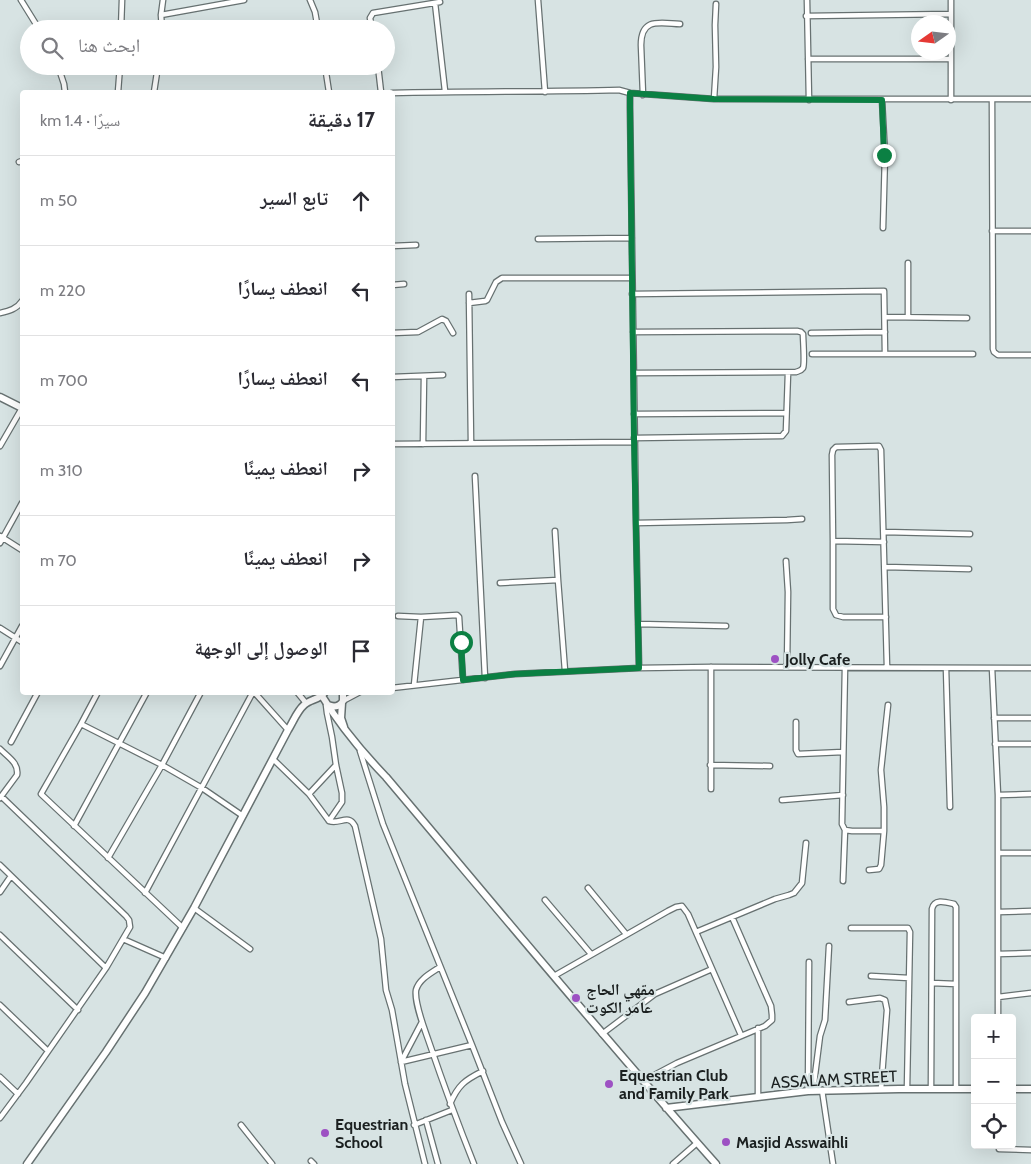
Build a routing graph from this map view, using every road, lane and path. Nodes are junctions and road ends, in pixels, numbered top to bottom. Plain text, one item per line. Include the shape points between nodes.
1 (21, 0) edge
2 (122, 0) edge
3 (163, 0) edge
4 (244, 0) edge
5 (310, 0) edge
6 (538, 0) edge
7 (807, 0) edge
8 (952, 0) edge
9 (716, 4) dead end
10 (952, 14) joint
11 (161, 15) junction
12 (806, 16) junction
13 (33, 20) edge
14 (121, 20) edge
15 (161, 20) edge
16 (316, 20) edge
17 (370, 20) edge
18 (680, 24) dead end
19 (808, 59) junction
20 (911, 59) edge
21 (951, 60) edge
22 (61, 75) edge
23 (119, 75) edge
24 (157, 75) edge
25 (326, 75) edge
26 (379, 75) edge
27 (65, 90) edge
28 (118, 90) edge
29 (154, 90) edge
30 (329, 90) edge
31 (382, 90) edge
32 (445, 92) junction
33 (545, 92) junction
34 (630, 93) junction
35 (395, 94) edge
36 (643, 95) junction
37 (714, 99) junction
38 (992, 99) junction
39 (1031, 99) edge
40 (809, 100) junction
41 (882, 100) junction
42 (951, 100) junction
43 (883, 228) dead end
44 (992, 231) junction
45 (1031, 231) edge
46 (632, 238) junction
47 (538, 239) dead end
48 (416, 244) dead end
49 (395, 246) edge
50 (908, 263) dead end
51 (632, 278) junction
52 (404, 284) dead end
53 (395, 285) edge
54 (468, 294) dead end
55 (632, 294) junction
56 (469, 302) junction
57 (20, 305) edge
58 (0, 313) edge
59 (884, 317) junction
60 (908, 317) junction
61 (967, 318) dead end
62 (633, 332) junction
63 (885, 332) junction
64 (395, 333) edge
65 (811, 333) dead end
66 (453, 334) dead end
67 (812, 354) dead end
68 (885, 354) junction
69 (973, 354) dead end
70 (1031, 355) edge
71 (634, 373) junction
72 (788, 373) junction
73 (443, 375) dead end
74 (424, 376) junction
75 (395, 377) edge
76 (0, 398) edge
77 (20, 407) edge
78 (20, 411) edge
79 (786, 413) junction
80 (634, 414) junction
81 (634, 440) junction
82 (471, 443) junction
83 (395, 444) edge
84 (423, 444) junction
85 (0, 446) edge
86 (475, 476) dead end
87 (20, 506) edge
88 (802, 519) dead end
89 (636, 523) junction
90 (555, 531) dead end
91 (884, 532) junction
92 (970, 534) dead end
93 (1, 539) edge
94 (834, 541) junction
95 (884, 542) junction
96 (20, 549) edge
97 (786, 561) dead end
98 (884, 567) junction
99 (969, 569) dead end
100 (558, 580) junction
101 (500, 583) dead end
102 (398, 616) dead end
103 (421, 617) junction
104 (886, 617) junction
105 (638, 624) junction
106 (726, 626) dead end
107 (0, 628) edge
108 (20, 630) edge
109 (16, 638) junction
110 (20, 641) edge
111 (0, 666) edge
112 (711, 666) junction
113 (845, 667) junction
114 (887, 667) junction
115 (639, 668) junction
116 (787, 668) junction
117 (946, 668) junction
118 (992, 668) junction
119 (1031, 668) edge
120 (565, 671) junction
121 (484, 678) junction
122 (463, 680) junction
123 (414, 685) junction
124 (395, 688) edge
125 (36, 695) edge
126 (96, 695) edge
127 (145, 695) edge
128 (199, 695) edge
129 (252, 695) edge
130 (257, 695) edge
131 (299, 695) edge
132 (321, 695) edge
133 (323, 695) edge
134 (344, 695) edge
135 (355, 695) edge
136 (343, 702) junction
137 (306, 703) junction
138 (327, 704) junction
139 (888, 705) dead end
140 (994, 718) junction
141 (1031, 718) edge
142 (796, 722) dead end
143 (81, 724) junction
144 (288, 730) junction
145 (345, 730) junction
146 (11, 742) dead end
147 (119, 743) junction
148 (995, 744) junction
149 (1031, 744) edge
150 (0, 749) edge
151 (360, 750) junction
152 (843, 752) junction
153 (273, 759) junction
154 (336, 765) junction
155 (710, 765) junction
156 (162, 766) junction
157 (770, 766) dead end
158 (202, 788) junction
159 (711, 789) dead end
160 (309, 794) junction
161 (998, 794) junction
162 (1031, 794) edge
163 (843, 795) junction
164 (1, 797) edge
165 (782, 800) dead end
166 (950, 807) dead end
167 (243, 816) junction
168 (330, 821) junction
169 (74, 826) junction
170 (845, 830) junction
171 (884, 831) junction
172 (806, 843) dead end
173 (999, 853) junction
174 (1031, 853) edge
175 (108, 858) junction
176 (0, 865) edge
177 (869, 870) dead end
178 (11, 876) junction
179 (843, 881) dead end
180 (588, 888) dead end
181 (0, 892) edge
182 (145, 893) junction
183 (545, 900) dead end
184 (194, 908) junction
185 (1031, 911) edge
186 (999, 912) junction
187 (732, 917) junction
188 (183, 928) junction
189 (851, 928) dead end
190 (696, 932) junction
191 (626, 934) junction
192 (0, 935) edge
193 (123, 938) junction
194 (829, 946) dead end
195 (250, 949) dead end
196 (1031, 953) edge
197 (591, 954) junction
198 (998, 954) junction
199 (166, 958) junction
200 (809, 962) dead end
201 (440, 967) junction
202 (106, 968) junction
203 (712, 970) junction
204 (554, 976) junction
205 (871, 976) dead end
206 (909, 978) junction
207 (932, 983) junction
208 (956, 984) junction
209 (1031, 993) edge
210 (998, 997) junction
211 (849, 1002) dead end
212 (0, 1005) edge
213 (78, 1010) junction
214 (998, 1014) edge
215 (422, 1022) junction
216 (758, 1028) junction
217 (602, 1034) junction
218 (741, 1035) junction
219 (472, 1045) junction
220 (48, 1051) junction
221 (433, 1054) junction
222 (401, 1062) junction
223 (483, 1071) junction
224 (0, 1077) edge
225 (643, 1081) junction
226 (881, 1089) junction
227 (907, 1089) junction
228 (931, 1089) junction
229 (956, 1089) junction
230 (971, 1089) edge
231 (1016, 1089) edge
232 (1031, 1089) edge
233 (822, 1090) junction
234 (810, 1091) junction
235 (18, 1094) junction
236 (758, 1097) junction
237 (450, 1104) junction
238 (666, 1108) junction
239 (452, 1110) junction
240 (0, 1118) edge
241 (426, 1120) junction
242 (241, 1125) dead end
243 (414, 1125) junction
244 (697, 1143) junction
245 (999, 1149) dead end
246 (1031, 1150) edge
247 (28, 1163) edge
248 (272, 1164) edge
249 (424, 1164) edge
250 (438, 1164) edge
251 (474, 1164) edge
252 (521, 1164) edge
253 (673, 1164) edge
254 (716, 1164) edge
255 (833, 1164) edge

1 - 13 street
2 - 14 street
3 - 11 street
4 - 11 street
5 - 16 street
6 - 33 street
7 - 12 street
8 - 10 street
9 - 37 street
10 - 12 street
11 - 15 street
12 - 19 street
17 - 32 street via 373,13 438,2
18 - 36 street via 652,22 644,28 641,37
19 - 20 street
19 - 40 street
21 - 42 street
22 - 27 street
23 - 28 street
24 - 29 street
25 - 30 street
26 - 31 street
32 - 33 street
32 - 35 street
33 - 34 street via 619,90
34 - 36 street
34 - 46 street
36 - 37 street
37 - 40 street
38 - 39 street
38 - 42 street
38 - 44 street
40 - 41 street
41 - 42 street
41 - 43 street
44 - 45 street
44 - 70 street via 993,349 998,355
46 - 47 street
46 - 51 street
48 - 49 street
50 - 60 street
51 - 55 street
51 - 56 street via 502,278 496,282 487,300
52 - 53 street
54 - 56 street
55 - 59 street via 884,291
55 - 62 street
56 - 82 street
57 - 58 street
59 - 60 street
59 - 63 street
60 - 61 street
62 - 71 street
62 - 72 street via 801,332 802,368 799,372
63 - 65 street
63 - 68 street
64 - 66 street via 418,332 442,319
67 - 68 street
68 - 69 street
71 - 72 street
71 - 80 street
72 - 79 street
73 - 74 street
74 - 75 street
74 - 84 street
76 - 77 main road
78 - 85 street
79 - 80 street
79 - 81 street via 786,431 779,437
80 - 81 street
81 - 82 street
81 - 89 street
82 - 84 street
83 - 84 street
86 - 121 street
87 - 93 street
88 - 89 street
89 - 105 street
90 - 100 street
91 - 92 street
91 - 94 street via 879,446 840,446 833,450 832,456
91 - 95 street
93 - 96 street
94 - 95 street
94 - 104 street via 832,602 836,615
95 - 98 street
97 - 116 street
98 - 99 street
98 - 104 street
100 - 101 street
100 - 120 street
102 - 103 street
103 - 122 street via 460,617
103 - 123 street
104 - 114 street
105 - 106 street
105 - 115 street
107 - 109 street
108 - 109 street
109 - 110 street
109 - 111 street
112 - 115 street
112 - 116 street
112 - 155 street
113 - 114 street
113 - 116 street
113 - 152 street
114 - 117 street
115 - 120 street
117 - 118 street
117 - 166 street
118 - 119 street
118 - 140 street
120 - 121 street
121 - 122 street
122 - 123 street
123 - 124 street
125 - 146 street
126 - 143 street
127 - 147 street
128 - 156 street
129 - 158 street
130 - 144 street
131 - 137 street
132 - 137 main road
133 - 138 main road
134 - 136 main road
135 - 136 street
136 - 138 main road via 337,706
136 - 145 main road via 341,718
137 - 144 main road
138 - 145 main road
138 - 154 street
139 - 171 street via 881,770
140 - 141 street
140 - 148 street
142 - 152 street via 798,754
143 - 147 street
143 - 169 street via 41,794
144 - 153 main road
145 - 151 main road
147 - 156 street
147 - 169 street
148 - 149 street
148 - 161 street
150 - 164 street via 15,763 18,772
151 - 201 street via 383,824
151 - 204 main road
152 - 163 street
153 - 160 street
153 - 167 main road
154 - 160 street
154 - 168 street via 342,802
155 - 157 street
155 - 159 street
156 - 158 street
156 - 175 street
158 - 167 street
158 - 182 street
160 - 168 street
161 - 162 street
161 - 173 street
163 - 165 street
163 - 170 street via 842,824
164 - 193 street via 128,918 130,927
167 - 184 main road
168 - 222 street via 350,820 358,835 381,939 386,990
169 - 175 street
170 - 171 street
170 - 179 street
171 - 177 street via 879,869
172 - 187 street via 802,883 794,893
173 - 174 street
173 - 186 street
175 - 182 street
176 - 178 street
178 - 181 street
178 - 202 street
180 - 191 street
182 - 188 street
183 - 197 street
184 - 188 main road
184 - 195 street
185 - 186 street
186 - 198 street
187 - 190 street
187 - 216 street via 772,1011 770,1022
188 - 199 main road
189 - 206 street via 908,928
190 - 191 street via 681,906
190 - 203 street
191 - 197 street
192 - 213 street
193 - 199 street
193 - 202 street
194 - 234 street via 825,1020
196 - 198 street
197 - 204 street
198 - 210 street
199 - 247 main road via 132,1014
200 - 234 street
201 - 215 street via 420,982 416,991
201 - 219 street
202 - 213 street
203 - 217 street via 655,994
203 - 218 street
204 - 217 main road
205 - 206 street
206 - 227 street
207 - 208 street
207 - 208 street via 932,910 933,905 939,902 956,907
207 - 228 street
208 - 229 street
209 - 210 street
210 - 214 street
211 - 226 street via 885,1000
212 - 220 street
213 - 220 street
215 - 221 street
215 - 222 street
216 - 218 street
216 - 236 street
217 - 225 main road
218 - 225 street
219 - 221 street
219 - 223 street
220 - 235 street
221 - 222 street
221 - 237 street
222 - 243 street
223 - 237 street via 461,1084
223 - 252 street
224 - 235 street
225 - 238 main road
226 - 227 main road, ASSALAM STREET
226 - 233 main road, ASSALAM STREET
227 - 228 main road, ASSALAM STREET
228 - 229 main road, ASSALAM STREET
229 - 230 main road, ASSALAM STREET
231 - 232 main road
233 - 234 main road, ASSALAM STREET
233 - 255 street
234 - 236 main road, ASSALAM STREET
235 - 240 street
236 - 238 main road, ASSALAM STREET
237 - 239 street
238 - 244 main road
239 - 241 street
239 - 251 street
241 - 243 street
241 - 250 street
242 - 248 street
243 - 249 street
244 - 253 street
244 - 254 main road
245 - 246 street

